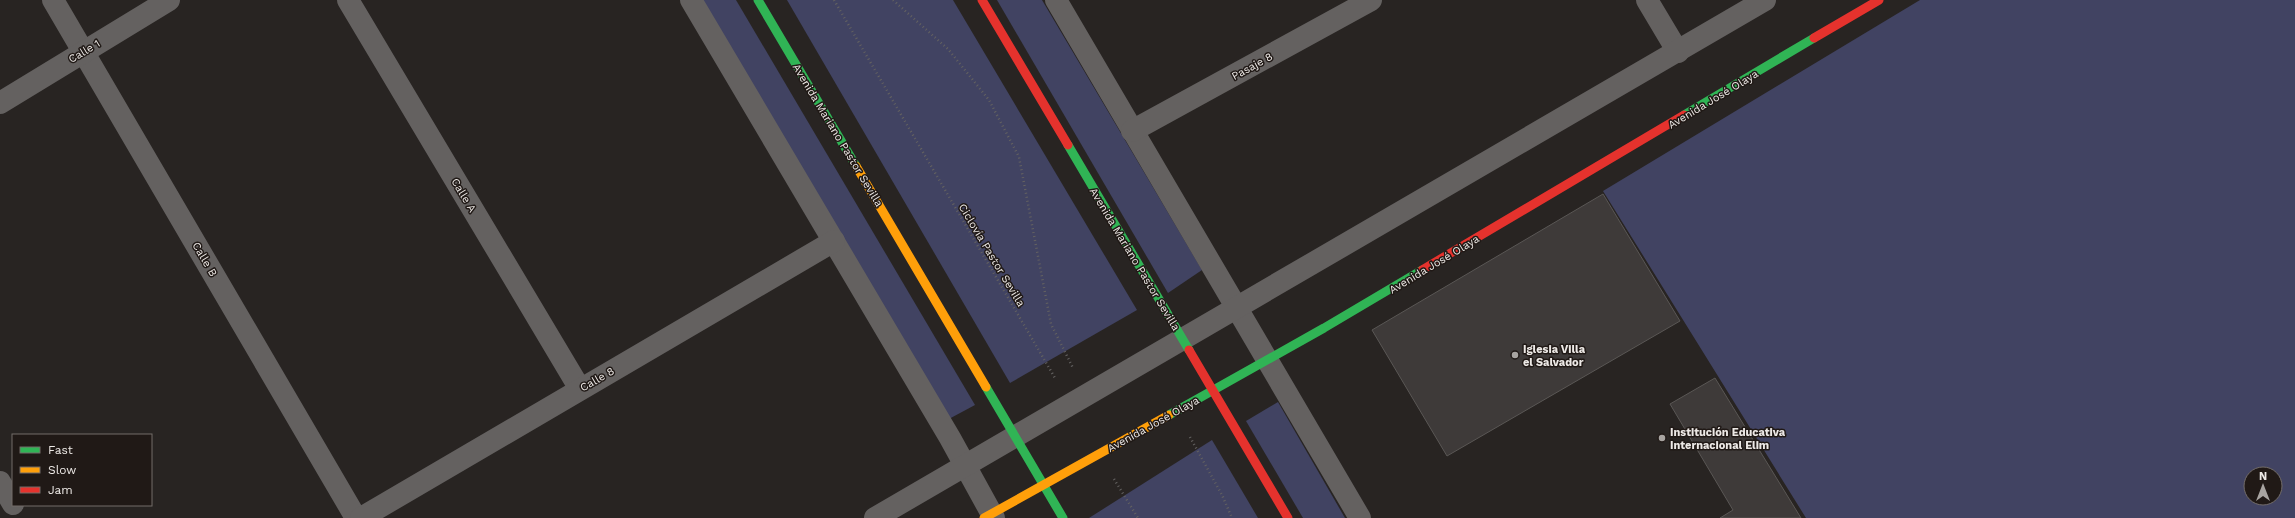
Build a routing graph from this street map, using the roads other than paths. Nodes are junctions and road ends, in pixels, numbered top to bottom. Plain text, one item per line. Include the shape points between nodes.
1 (53, 0) edge
2 (169, 0) edge
3 (348, 0) edge
4 (691, 0) edge
5 (758, 0) edge
6 (982, 0) edge
7 (1056, 0) edge
8 (1371, 0) edge
9 (1647, 0) edge
10 (1765, 0) edge
11 (1879, 0) edge
12 (84, 52) junction
13 (1678, 52) junction
14 (0, 103) edge
15 (1132, 131) junction
16 (834, 241) junction
17 (1235, 308) junction
18 (1182, 338) junction
19 (1267, 360) junction
20 (580, 389) junction
21 (1213, 391) junction
22 (1015, 436) junction
23 (965, 465) junction
24 (0, 482) edge
25 (1043, 485) junction
26 (12, 503) edge
27 (14, 506) edge
28 (990, 516) edge
29 (21, 518) edge
30 (356, 518) edge
31 (361, 518) edge
32 (875, 518) edge
33 (1063, 518) edge
34 (1288, 518) edge
35 (1360, 518) edge

1 - 12 street, Calle B
2 - 12 street, Calle 1
3 - 20 street, Calle A
4 - 16 street
5 - 22 main road, Avenida Mariano Pastor Sevilla
6 - 18 main road, Avenida Mariano Pastor Sevilla
7 - 15 street
8 - 15 street, Pasaje 8
9 - 13 street
10 - 13 street
11 - 19 main road, Avenida José Olaya
12 - 14 street, Calle 1
12 - 30 street, Calle B
13 - 17 street
15 - 17 street
16 - 20 street, Calle 8
16 - 23 street
17 - 18 street
17 - 19 street
18 - 21 main road, Avenida Mariano Pastor Sevilla
18 - 22 street
19 - 21 main road, Avenida José Olaya
19 - 35 street
20 - 31 street, Calle 8
21 - 25 main road, Avenida José Olaya
21 - 34 main road, Avenida Mariano Pastor Sevilla
22 - 23 street
22 - 25 main road, Avenida Mariano Pastor Sevilla
23 - 28 street
23 - 32 street
24 - 26 street
25 - 28 main road, Avenida José Olaya
25 - 33 main road, Avenida Mariano Pastor Sevilla
27 - 29 street

